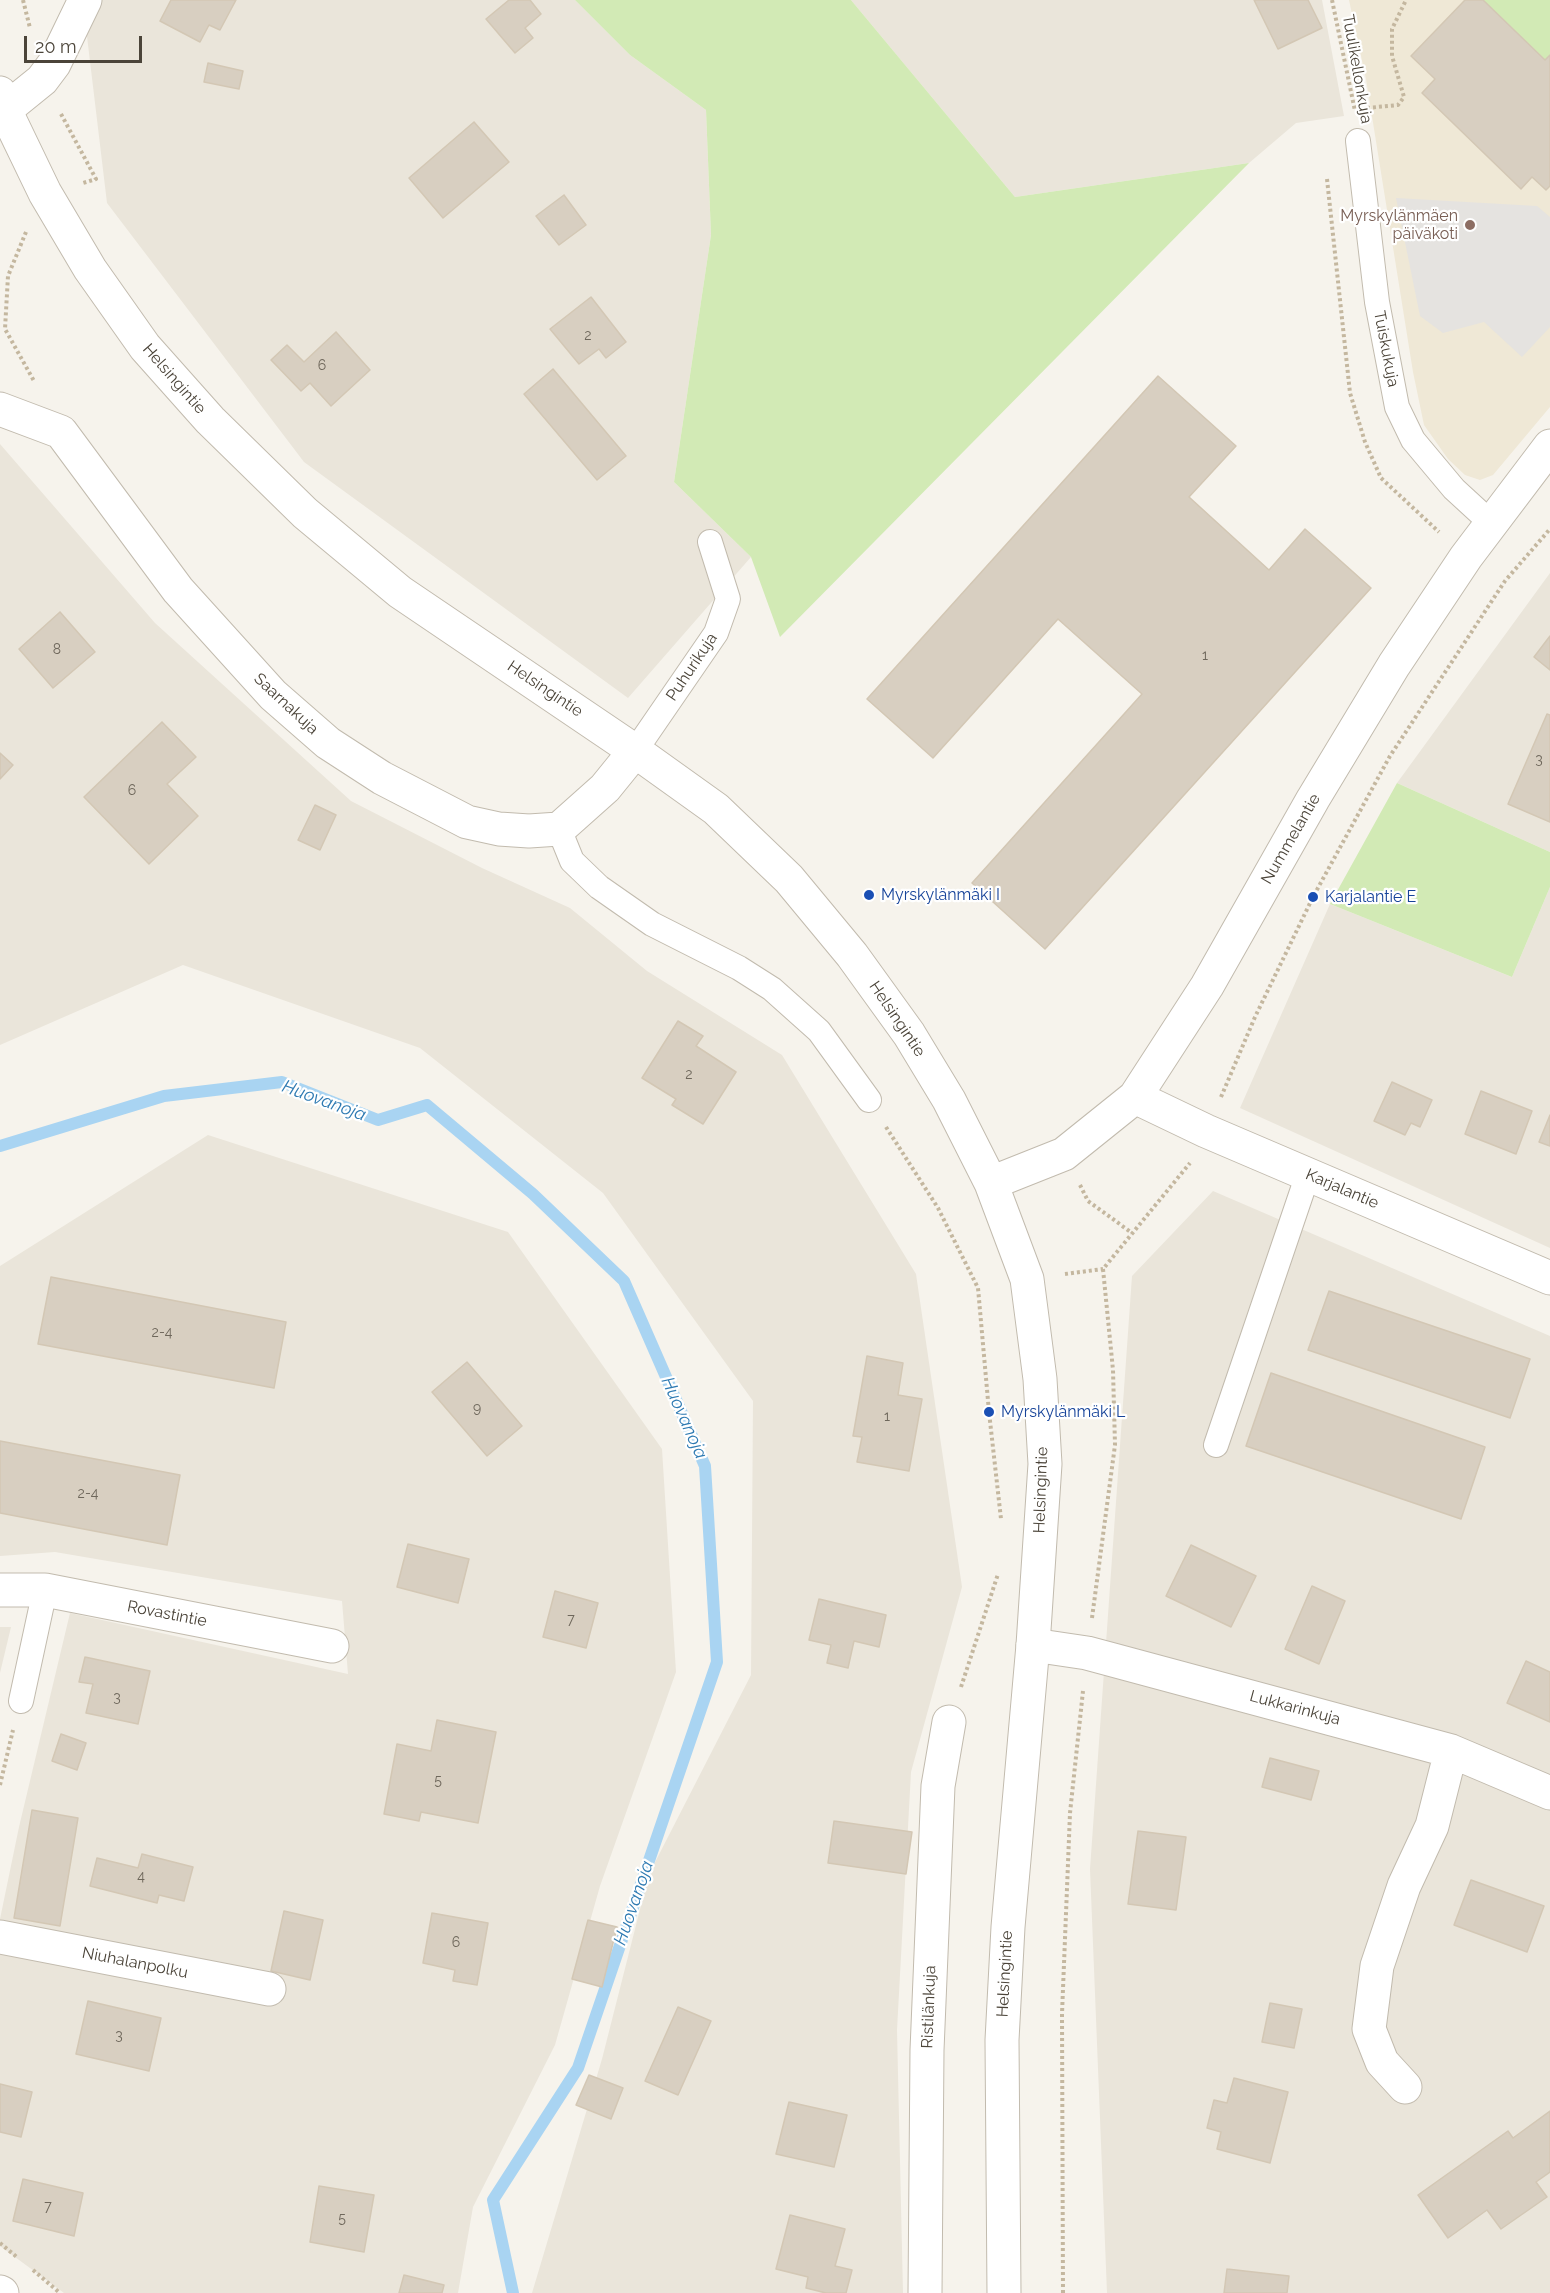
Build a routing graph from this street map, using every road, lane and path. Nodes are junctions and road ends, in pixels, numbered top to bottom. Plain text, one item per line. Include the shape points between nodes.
1 (86, 0) edge
2 (1332, 0) edge
3 (1406, 0) edge
4 (3, 101) edge
5 (1354, 110) junction
6 (1358, 141) joint
7 (96, 179) dead end
8 (45, 193) junction
9 (34, 382) dead end
10 (0, 409) edge
11 (1550, 446) edge
12 (1491, 523) junction
13 (1550, 529) edge
14 (710, 542) dead end
15 (635, 751) junction
16 (559, 829) junction
17 (1135, 1097) junction
18 (869, 1100) joint
19 (1206, 1131) junction
20 (1064, 1154) junction
21 (1308, 1174) junction
22 (991, 1183) junction
23 (1132, 1233) junction
24 (1550, 1278) edge
25 (1216, 1445) dead end
26 (1002, 1528) dead end
27 (1000, 1563) dead end
28 (0, 1590) edge
29 (45, 1590) junction
30 (1033, 1645) junction
31 (332, 1646) dead end
32 (1087, 1653) junction
33 (21, 1701) joint
34 (949, 1722) joint
35 (1451, 1751) junction
36 (0, 1785) edge
37 (1550, 1793) edge
38 (0, 1937) edge
39 (269, 1989) dead end
40 (1405, 2087) dead end
41 (925, 2293) edge
42 (1004, 2293) edge
43 (1063, 2293) edge

1 - 4 street via 42,80
2 - 5 path, Tuulikellonkuja
3 - 5 path via 1392,29 1392,56 1404,96 1398,105
4 - 8 street, Helsingintie
5 - 6 path, Tuulikellonkuja
6 - 12 lane, Tuiskukuja via 1377,302 1397,407 1413,440 1454,489
7 - 8 path
8 - 9 path via 8,276 4,329
8 - 15 street, Helsingintie via 90,269 145,347 210,420 305,513 400,592
10 - 16 street, Saarnakuja via 61,432 178,590 273,695 328,743 382,778 467,822 509,830
11 - 12 street, Nummelantie
12 - 17 street, Nummelantie via 1394,665 1207,986
13 - 19 path via 1505,581 1390,756 1313,897
14 - 15 lane, Puhurikuja via 728,599 717,633
15 - 16 street via 605,788
15 - 22 street, Helsingintie via 716,809 789,879 852,955 949,1100
16 - 18 lane via 572,861 599,887 652,924 772,989 819,1031
17 - 19 street, Karjalantie
17 - 20 street, Nummelantie
18 - 26 path via 938,1208 978,1288
19 - 21 street, Karjalantie
19 - 23 path via 1193,1160
20 - 22 street, Nummelantie
20 - 23 path via 1088,1201
21 - 24 street, Karjalantie
21 - 25 lane
22 - 30 street, Helsingintie via 1027,1279 1040,1379 1045,1464
23 - 32 path via 1103,1269 1113,1370 1115,1445
27 - 34 path via 996,1586
28 - 29 street, Rovastintie
29 - 31 street, Rovastintie
29 - 33 lane
30 - 32 street, Lukkarinkuja
30 - 42 street, Helsingintie via 1003,2028
32 - 35 street, Lukkarinkuja
32 - 43 path via 1070,1813 1062,2014
33 - 36 path
34 - 41 street, Ristilänkuja via 938,1786 927,2027
35 - 37 street, Lukkarinkuja
35 - 40 street via 1432,1826 1404,1886 1377,1966 1369,2029 1382,2062
38 - 39 street, Niuhalanpolku

